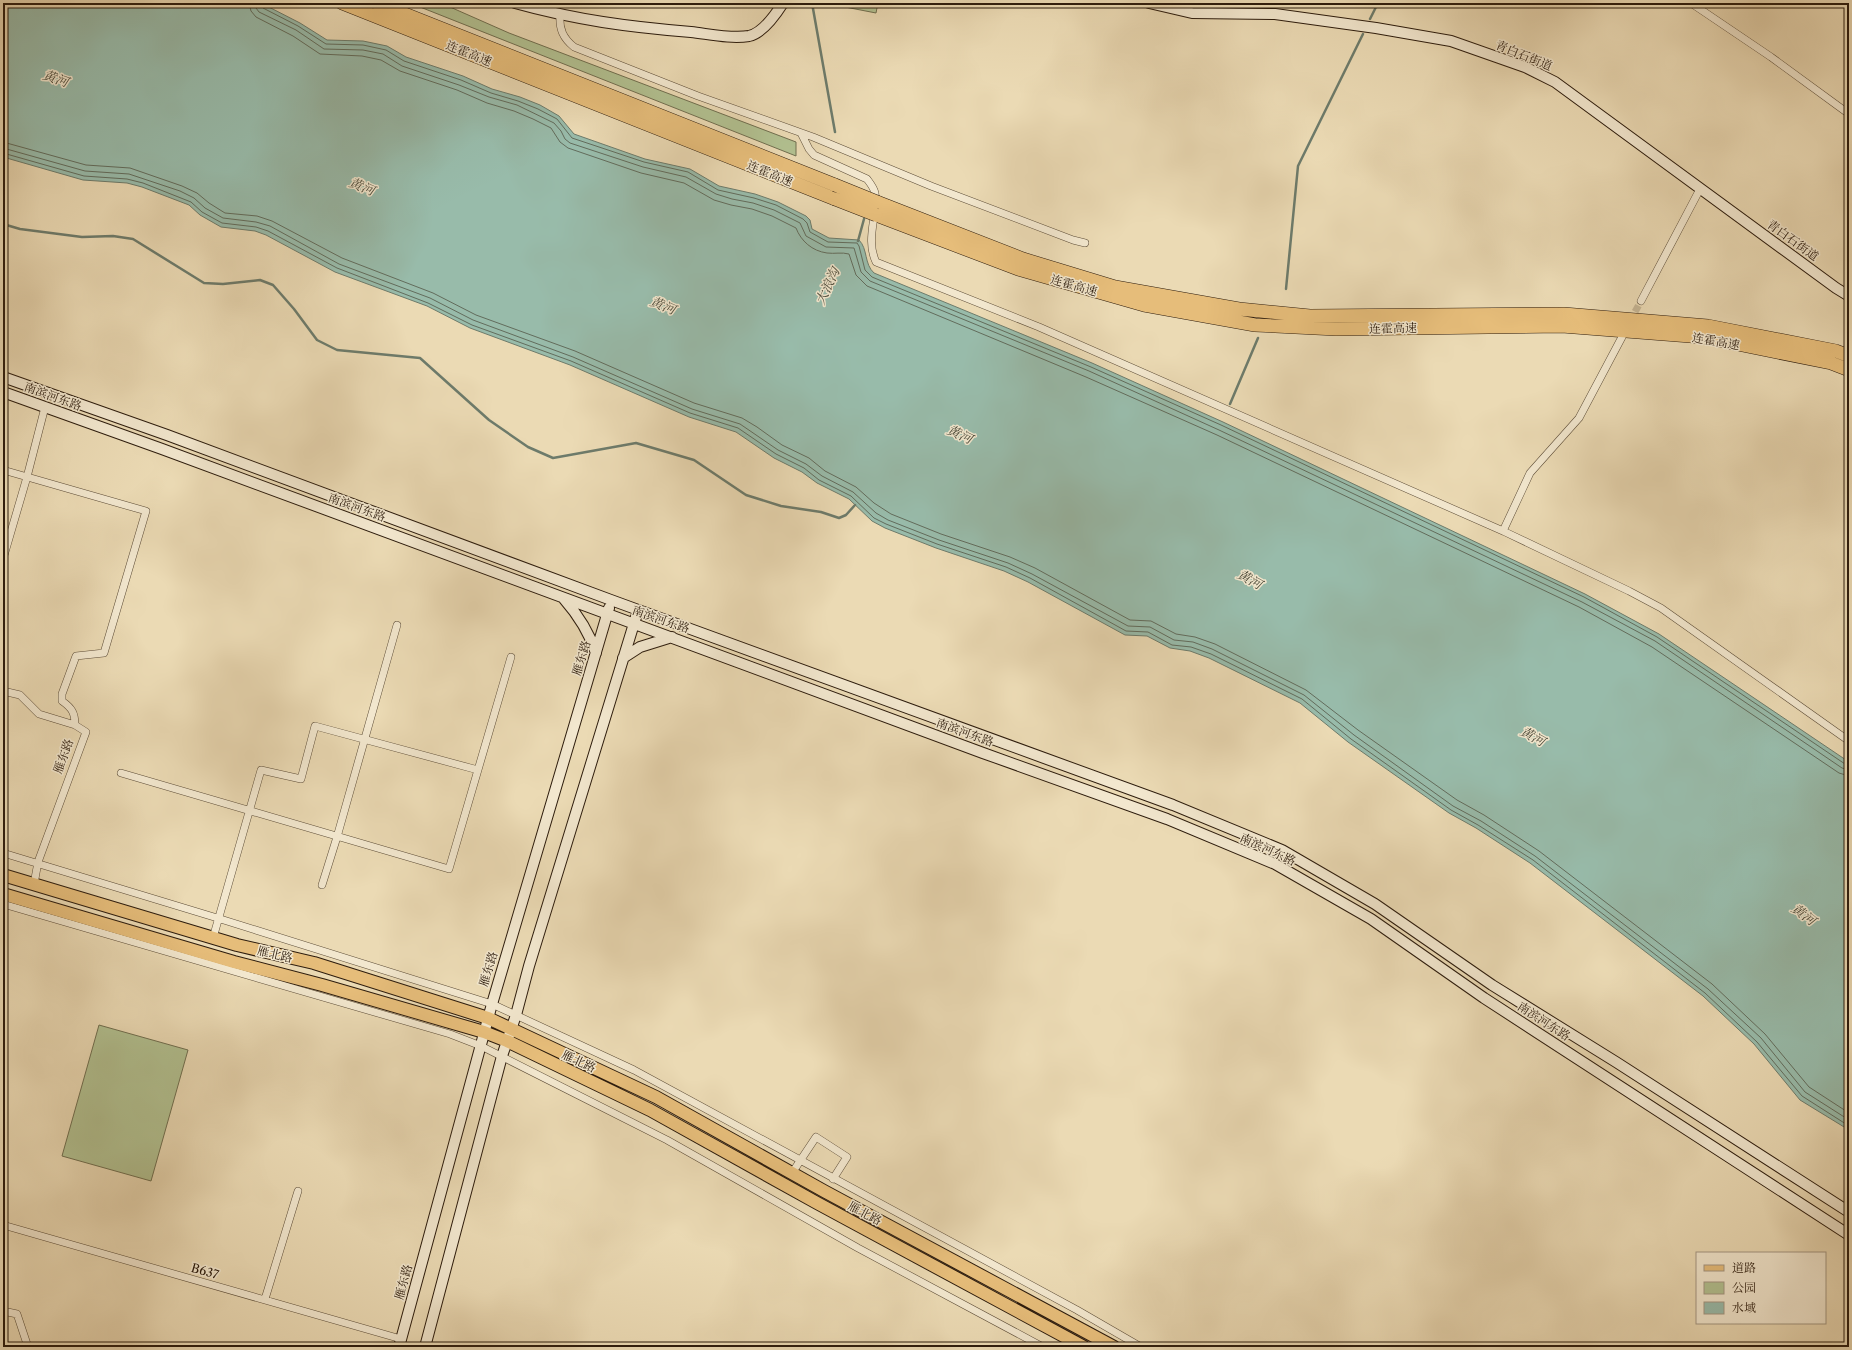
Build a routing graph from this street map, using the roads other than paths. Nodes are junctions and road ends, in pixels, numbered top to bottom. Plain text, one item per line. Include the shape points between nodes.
1 (342, 3) edge
2 (377, 3) edge
3 (515, 3) edge
4 (783, 3) edge
5 (1149, 3) edge
6 (1691, 3) edge
7 (560, 15) junction
8 (1849, 114) edge
9 (801, 133) junction
10 (1700, 188) junction
11 (1085, 243) dead end
12 (1849, 296) edge
13 (1641, 301) tunnel mouth
14 (1622, 337) dead end
15 (1849, 356) edge
16 (1849, 370) edge
17 (3, 377) edge
18 (15, 381) junction
19 (7, 394) edge
20 (45, 407) junction
21 (3, 470) edge
22 (27, 477) junction
23 (1503, 531) junction
24 (3, 559) edge
25 (563, 598) junction
26 (611, 600) junction
27 (638, 610) junction
28 (608, 614) junction
29 (634, 624) junction
30 (397, 625) dead end
31 (672, 637) junction
32 (596, 653) junction
33 (511, 657) dead end
34 (624, 658) junction
35 (3, 691) edge
36 (75, 726) junction
37 (365, 739) junction
38 (992, 740) junction
39 (1849, 741) edge
40 (983, 753) junction
41 (478, 770) junction
42 (121, 773) dead end
43 (250, 811) junction
44 (337, 837) junction
45 (3, 853) edge
46 (38, 862) junction
47 (3, 875) edge
48 (34, 884) junction
49 (322, 885) dead end
50 (3, 894) edge
51 (3, 904) edge
52 (219, 918) junction
53 (213, 938) junction
54 (492, 1004) junction
55 (516, 1015) junction
56 (488, 1018) junction
57 (511, 1029) junction
58 (484, 1032) junction
59 (507, 1041) junction
60 (480, 1046) junction
61 (502, 1056) junction
62 (800, 1161) junction
63 (792, 1173) junction
64 (833, 1179) junction
65 (298, 1192) dead end
66 (1849, 1212) edge
67 (3, 1225) edge
68 (1849, 1235) edge
69 (265, 1299) junction
70 (3, 1311) edge
71 (400, 1343) edge
72 (28, 1347) edge
73 (425, 1347) edge
74 (1043, 1347) edge
75 (1084, 1347) edge
76 (1114, 1347) edge
77 (1141, 1347) edge

1 - 16 highway, 连霍高速, bridge via 1018,269 1144,305 1255,325 1336,328 1562,326 1703,337 1831,363
2 - 15 highway, 连霍高速, bridge via 1023,259 1115,287 1239,309 1310,316 1564,314 1708,326 1836,351
3 - 7 main road
4 - 7 main road via 771,21 750,36 628,27
5 - 10 main road, 青白石街道 via 1192,14 1275,14 1451,41 1525,67 1555,82
6 - 8 street
7 - 9 street via 562,33 574,47
9 - 11 street via 945,192
9 - 23 street via 814,155 867,180 872,185 875,193 872,254 876,262 1039,327
10 - 12 main road, 青白石街道
10 - 13 street
14 - 23 street via 1579,418 1530,473
17 - 18 main road, 南滨河东路
18 - 19 main road
18 - 26 main road, 南滨河东路
19 - 20 main road, 南滨河东路
20 - 22 street
20 - 25 main road, 南滨河东路
21 - 22 street
22 - 24 street
22 - 36 street, 雁东路 via 146,511 104,653 76,656 62,694 62,701 75,714
23 - 39 street via 1661,608
25 - 28 main road, 南滨河东路
25 - 32 main road via 589,634
26 - 27 main road, 南滨河东路
26 - 28 main road, 雁东路
27 - 29 main road
27 - 38 main road, 南滨河东路
28 - 29 main road, 南滨河东路
28 - 32 main road, 雁东路
29 - 31 main road, 南滨河东路
29 - 34 main road
30 - 37 street
31 - 34 main road via 640,647
31 - 40 main road, 南滨河东路
32 - 54 main road, 雁东路
33 - 41 street
34 - 55 main road
35 - 36 street via 20,695 39,714
36 - 46 street, 雁东路 via 86,732
37 - 41 street
37 - 43 street via 315,726 301,779 261,770
37 - 44 street
38 - 40 main road
38 - 66 main road, 南滨河东路 via 1173,805 1282,850 1375,904 1492,985
40 - 68 main road, 南滨河东路 via 1167,819 1275,864 1371,919 1484,998
41 - 44 street via 448,869
42 - 43 street
43 - 44 street
43 - 52 street
44 - 49 street
45 - 46 street
46 - 48 street, 雁东路
46 - 52 street
47 - 48 main road, 雁北路
48 - 53 main road, 雁北路
50 - 58 main road, 雁北路
51 - 60 street via 450,1034
52 - 53 street
52 - 54 street
53 - 56 main road, 雁北路 via 314,963
54 - 55 street
54 - 56 main road, 雁东路
55 - 57 main road
55 - 62 street via 634,1070
56 - 57 main road, 雁北路
56 - 58 main road, 雁东路
57 - 59 main road
57 - 63 main road, 雁北路 via 656,1097
58 - 59 main road, 雁北路
58 - 60 main road, 雁东路
59 - 61 main road
59 - 75 main road, 雁北路 via 650,1110 816,1203
60 - 61 street
60 - 71 main road, 雁东路
61 - 73 main road
61 - 74 street via 667,1140 858,1248
62 - 63 street
62 - 64 street
62 - 64 street via 816,1137 847,1157
63 - 76 main road, 雁北路
64 - 77 street
65 - 69 street
67 - 69 street, B637
69 - 71 street, B637
70 - 72 street via 17,1314

